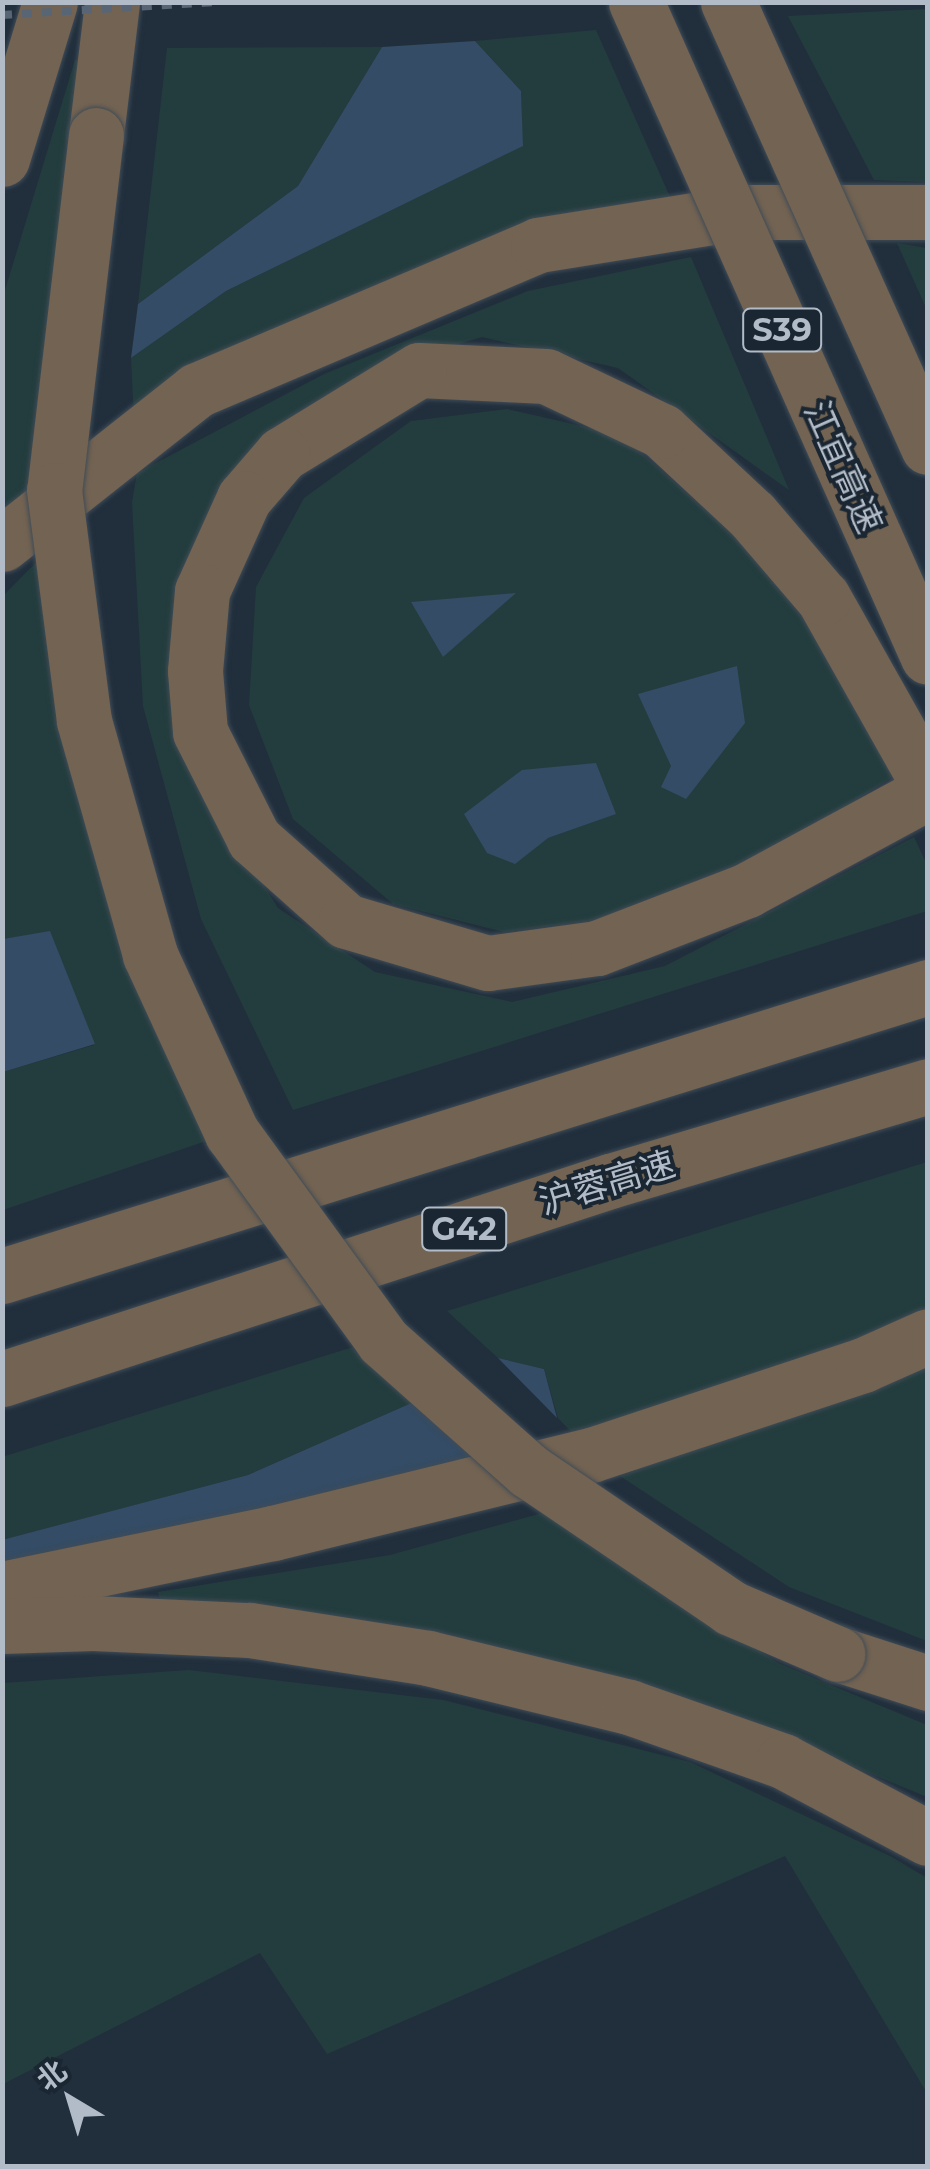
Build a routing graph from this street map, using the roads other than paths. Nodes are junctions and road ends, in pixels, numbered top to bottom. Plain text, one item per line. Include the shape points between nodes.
1 (50, 2) edge
2 (112, 2) edge
3 (636, 2) edge
4 (728, 2) edge
5 (2, 159) edge
6 (928, 212) edge
7 (928, 447) edge
8 (2, 544) edge
9 (928, 656) edge
10 (928, 784) edge
11 (928, 792) edge
12 (928, 987) edge
13 (928, 1086) edge
14 (2, 1276) edge
15 (928, 1336) edge
16 (2, 1379) edge
17 (2, 1589) edge
18 (2, 1626) edge
19 (928, 1684) edge
20 (928, 1838) edge

1 - 5 highway
2 - 19 highway, bridge via 54,490 84,721 150,955 232,1133 384,1341 529,1472 732,1608
3 - 9 highway, 江宜高速 / S39, bridge
4 - 7 highway, S39, bridge
6 - 8 highway via 744,212 538,245 196,390
10 - 11 highway via 823,598 752,516 662,431 546,376 419,370 282,454 244,498 202,592 195,670 200,732 254,839 346,921 488,963 596,948 747,890
12 - 14 highway
13 - 16 highway, 沪蓉高速 / G42 via 610,1181
15 - 17 highway via 863,1365 591,1456 274,1533
18 - 20 highway via 93,1622 250,1630 428,1658 629,1707 783,1761

